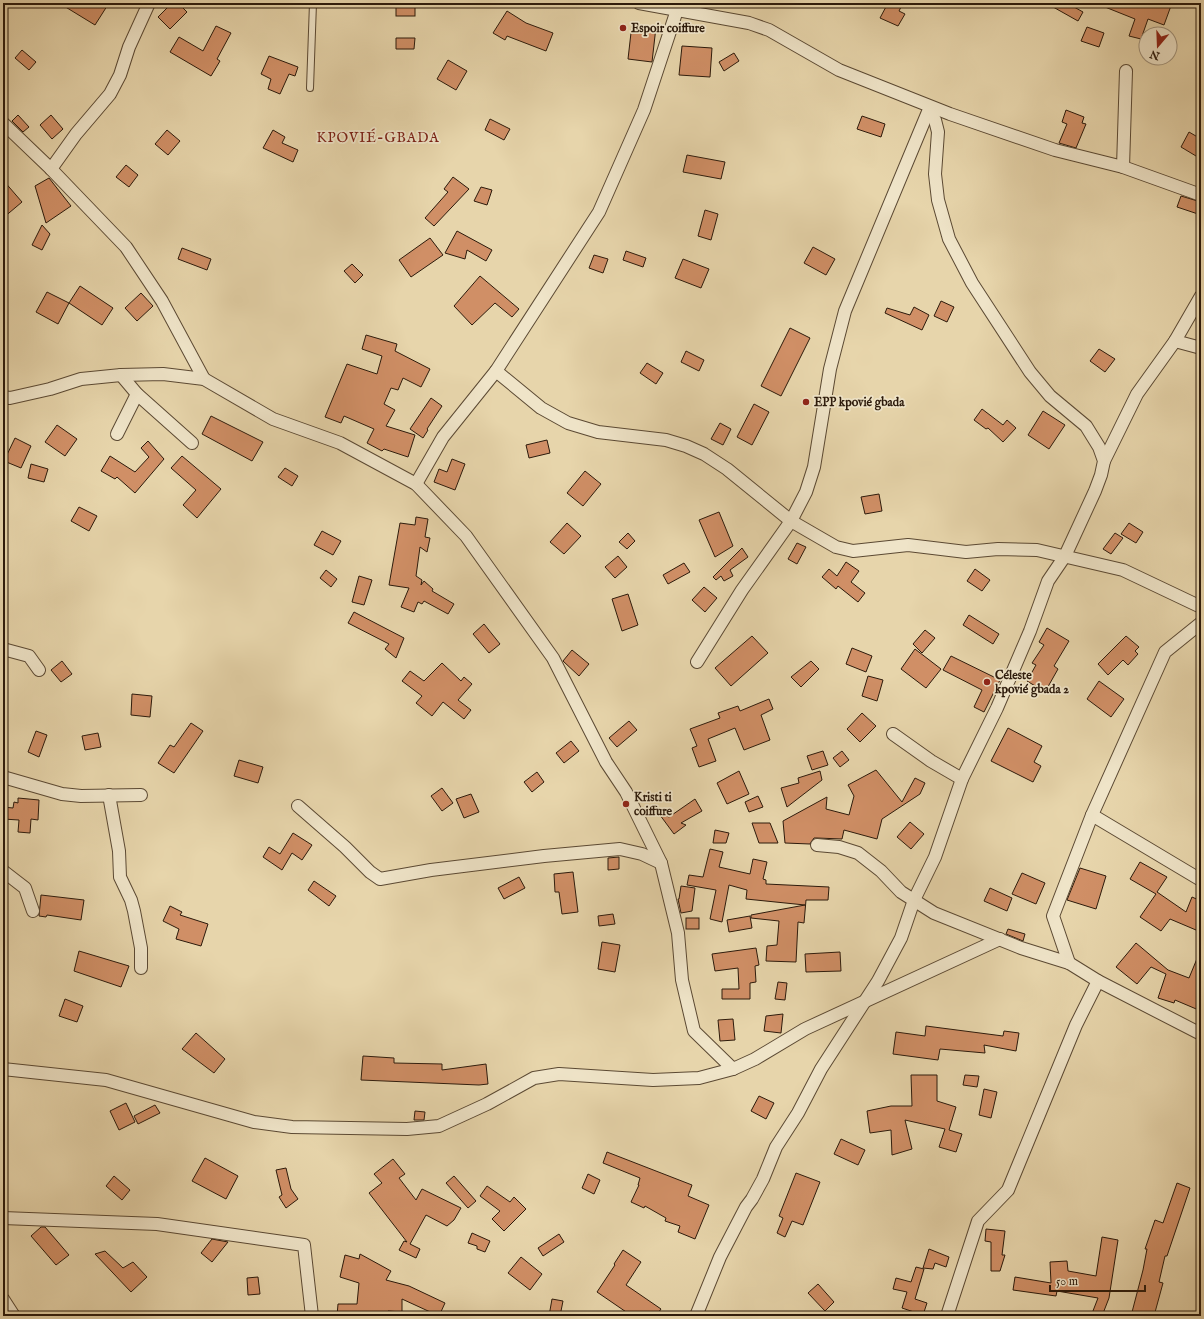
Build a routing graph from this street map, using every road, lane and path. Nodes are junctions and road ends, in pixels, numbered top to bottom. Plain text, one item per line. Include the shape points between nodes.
1 (149, 3) edge
2 (313, 3) edge
3 (640, 3) edge
4 (677, 10) junction
5 (1126, 70) dead end
6 (310, 88) dead end
7 (929, 109) junction
8 (3, 123) edge
9 (1123, 168) junction
10 (51, 169) junction
11 (1201, 194) edge
12 (1201, 296) edge
13 (1175, 341) junction
14 (1201, 348) edge
15 (496, 371) junction
16 (121, 375) junction
17 (204, 379) junction
18 (137, 394) junction
19 (3, 397) edge
20 (117, 434) dead end
21 (192, 442) dead end
22 (1104, 461) junction
23 (416, 484) junction
24 (791, 521) junction
25 (1065, 556) junction
26 (1201, 607) edge
27 (1201, 624) edge
28 (3, 649) edge
29 (697, 662) dead end
30 (39, 670) dead end
31 (893, 734) dead end
32 (3, 777) edge
33 (962, 779) junction
34 (141, 795) dead end
35 (109, 796) junction
36 (298, 806) dead end
37 (1092, 815) junction
38 (817, 845) dead end
39 (661, 863) junction
40 (3, 871) edge
41 (1201, 880) edge
42 (914, 900) junction
43 (33, 911) dead end
44 (1000, 939) junction
45 (1069, 963) junction
46 (141, 968) dead end
47 (1098, 981) junction
48 (865, 1002) junction
49 (1201, 1034) edge
50 (3, 1069) edge
51 (733, 1069) junction
52 (3, 1218) edge
53 (3, 1299) edge
54 (14, 1316) edge
55 (312, 1316) edge
56 (696, 1316) edge
57 (947, 1316) edge

1 - 10 street via 110,94
2 - 6 lane
3 - 4 street
4 - 7 street via 749,23 769,30 839,70
4 - 15 street via 644,110 599,212
5 - 9 street
7 - 9 street via 1055,150
7 - 22 street via 938,132 935,174 938,200 948,239 972,284 1030,372 1050,396 1086,426
7 - 24 street via 845,311 830,369 814,467 806,492
8 - 10 street
9 - 11 street
10 - 17 street via 126,247 162,301
12 - 13 street
13 - 14 street
13 - 22 street via 1137,394
15 - 23 street via 443,438
15 - 24 street via 541,408 568,423 598,432 666,440 704,454 727,469
16 - 17 street via 163,374
16 - 18 street
16 - 19 street via 81,380 10,398
17 - 23 street via 273,419 340,443
18 - 20 street
18 - 21 street
22 - 25 street via 1095,491
23 - 39 street via 466,536 553,658 606,762 626,792
24 - 25 street via 836,547 853,551 908,545 966,552 1037,550
24 - 29 street via 742,590
25 - 26 street via 1123,570
25 - 33 street via 1048,582 1030,632 997,708
27 - 37 street via 1165,652
28 - 30 street via 29,656
31 - 33 street
32 - 35 street via 62,794
33 - 42 street via 935,857
34 - 35 street
35 - 46 street via 119,851 120,877 134,911 141,948
36 - 39 street via 380,879 431,870 620,849 642,854
37 - 41 street
37 - 45 street via 1053,916
38 - 42 street via 839,847 858,853 881,871 901,892
39 - 51 street via 678,933 682,980 694,1031
40 - 43 street via 25,888
42 - 44 street via 934,913
42 - 48 street via 901,938
44 - 45 street
44 - 48 street
45 - 47 street
47 - 49 street
47 - 57 street via 1076,1025 1008,1190 978,1221
48 - 51 street via 805,1029
48 - 56 street via 821,1069 798,1114 776,1147 763,1179 720,1256
50 - 51 street via 106,1080 254,1122 292,1127 407,1129 439,1126 487,1104 534,1078 559,1074 653,1080 699,1078
52 - 55 street via 157,1224 304,1245
53 - 54 street

